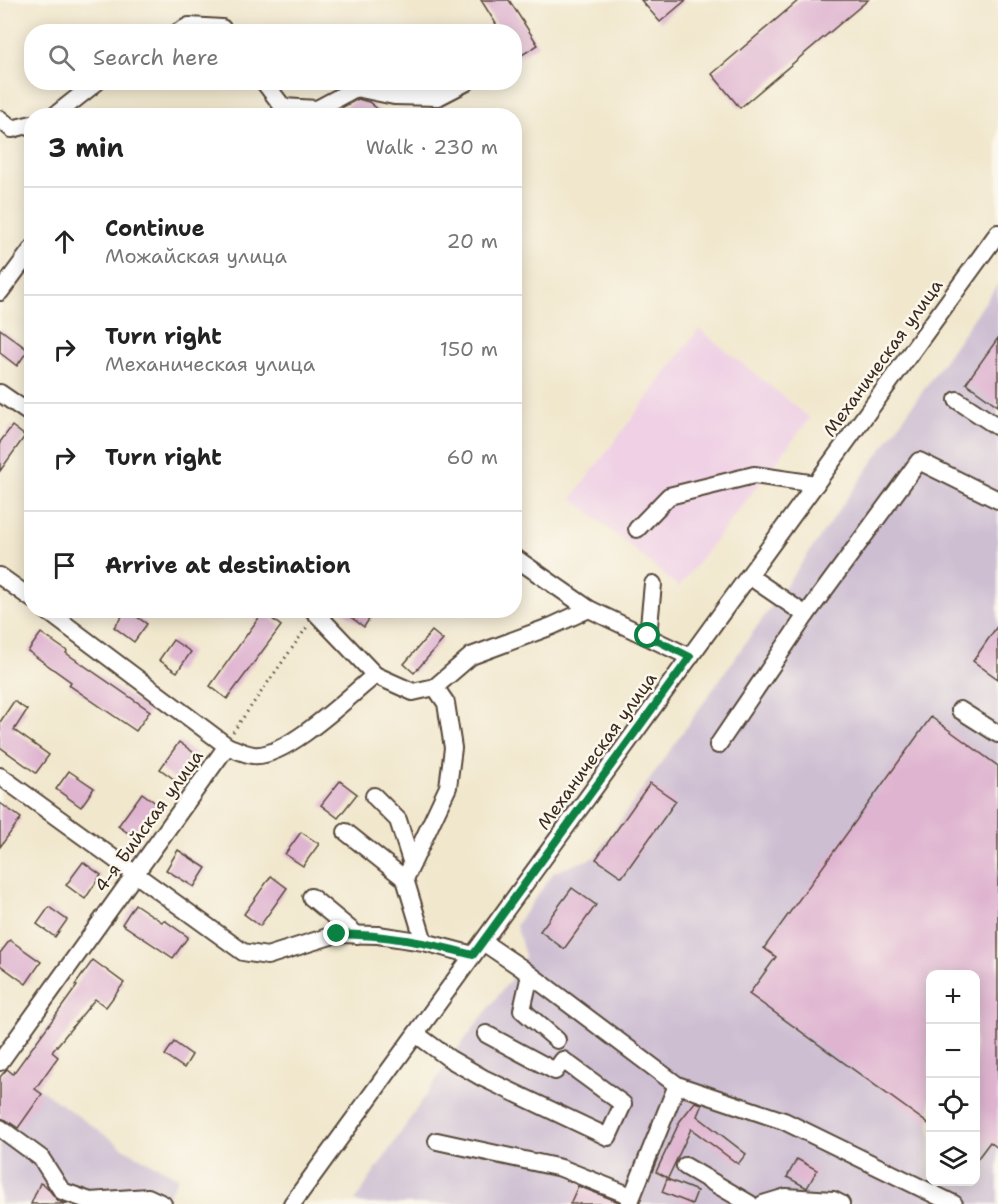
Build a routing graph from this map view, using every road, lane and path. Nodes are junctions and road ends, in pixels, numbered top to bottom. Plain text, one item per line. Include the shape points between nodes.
1 (87, 90) edge
2 (270, 90) edge
3 (352, 90) edge
4 (366, 90) edge
5 (452, 90) edge
6 (64, 108) edge
7 (306, 108) edge
8 (319, 108) edge
9 (0, 119) edge
10 (24, 126) edge
11 (998, 233) edge
12 (24, 260) edge
13 (0, 292) edge
14 (0, 393) edge
15 (957, 400) dead end
16 (24, 410) edge
17 (998, 428) edge
18 (816, 484) junction
19 (998, 500) edge
20 (637, 529) dead end
21 (522, 563) edge
22 (0, 576) edge
23 (748, 576) junction
24 (653, 584) dead end
25 (24, 593) edge
26 (589, 609) junction
27 (806, 615) junction
28 (57, 618) edge
29 (315, 618) edge
30 (324, 618) edge
31 (648, 636) junction
32 (690, 657) junction
33 (375, 675) junction
34 (435, 687) junction
35 (960, 710) dead end
36 (998, 734) edge
37 (226, 745) junction
38 (718, 745) dead end
39 (0, 776) edge
40 (374, 796) dead end
41 (346, 832) dead end
42 (409, 872) junction
43 (135, 874) junction
44 (311, 897) dead end
45 (357, 935) junction
46 (424, 942) junction
47 (478, 948) junction
48 (531, 975) junction
49 (416, 1034) junction
50 (486, 1034) dead end
51 (557, 1040) dead end
52 (0, 1062) edge
53 (677, 1085) junction
54 (0, 1128) edge
55 (437, 1141) dead end
56 (685, 1166) dead end
57 (630, 1200) edge
58 (163, 1204) edge
59 (292, 1204) edge
60 (750, 1204) edge
61 (763, 1204) edge
62 (841, 1204) edge
63 (954, 1204) edge

1 - 6 street
2 - 7 street via 283,106
3 - 8 street
4 - 5 street via 394,96 438,97
9 - 10 street via 12,129
11 - 18 street, Механическая улица
12 - 13 street
14 - 16 street
15 - 17 street
18 - 20 street via 754,475 669,496
18 - 23 street, Механическая улица
19 - 27 street via 919,460
21 - 26 street
22 - 25 street
23 - 27 street
23 - 32 street, Механическая улица
24 - 31 street
26 - 31 street
26 - 34 street via 471,656
27 - 38 street
28 - 37 street
29 - 37 path
30 - 33 street
31 - 32 street
32 - 47 street, Механическая улица
33 - 34 street via 413,692
33 - 37 street, 4-я Бийская улица via 306,733 279,749 255,756
34 - 42 street via 446,703 453,748 448,787
35 - 36 street
37 - 43 street, 4-я Бийская улица
39 - 43 street
40 - 42 street via 398,820
41 - 42 street
42 - 46 street
43 - 45 street via 243,952 267,956 337,934
43 - 52 street, 4-я Бийская улица
44 - 45 street
45 - 46 street
46 - 47 street
47 - 48 street
47 - 49 street, Механическая улица
48 - 51 street via 522,1010
48 - 53 street
49 - 50 street via 483,1078 608,1137 623,1104 563,1059 555,1071
49 - 59 street, Механическая улица
53 - 57 street
53 - 63 street via 784,1121
54 - 58 street via 41,1158 62,1191 90,1201 148,1197
55 - 57 street via 561,1168
56 - 60 street
61 - 62 street via 786,1197

